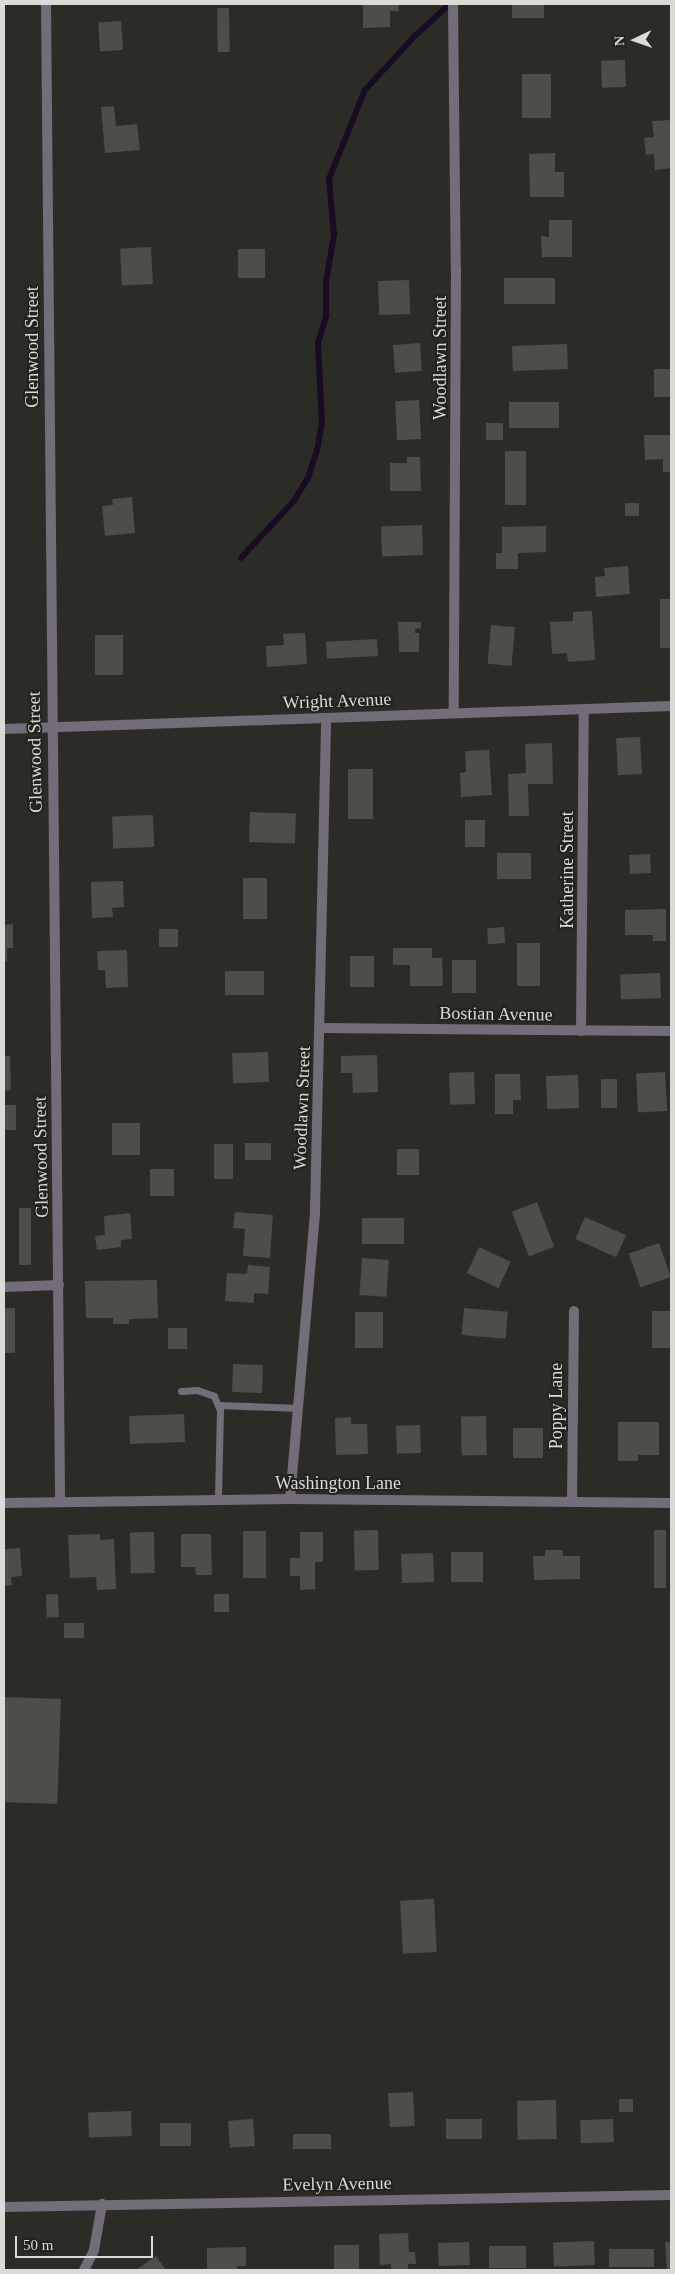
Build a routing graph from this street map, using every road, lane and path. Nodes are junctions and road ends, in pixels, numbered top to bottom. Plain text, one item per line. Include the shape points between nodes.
1 (46, 4) edge
2 (453, 4) edge
3 (671, 706) edge
4 (584, 710) junction
5 (454, 713) junction
6 (326, 718) junction
7 (51, 727) junction
8 (4, 728) edge
9 (320, 1028) junction
10 (582, 1031) junction
11 (671, 1031) edge
12 (59, 1285) junction
13 (4, 1287) edge
14 (574, 1311) dead end
15 (181, 1391) dead end
16 (218, 1405) junction
17 (298, 1408) junction
18 (218, 1499) junction
19 (290, 1499) junction
20 (60, 1500) junction
21 (572, 1501) junction
22 (4, 1503) edge
23 (671, 1503) edge
24 (671, 2195) edge
25 (102, 2204) junction
26 (4, 2207) edge
27 (84, 2270) edge

1 - 7 street, Glenwood Street
2 - 5 street, Woodlawn Street via 456,269
3 - 4 street, Wright Avenue
4 - 5 street, Wright Avenue
4 - 10 street, Katherine Street
5 - 6 street, Wright Avenue
6 - 7 street, Wright Avenue
6 - 9 street, Woodlawn Street
7 - 8 street, Wright Avenue
7 - 12 street, Glenwood Street
9 - 10 street, Bostian Avenue
9 - 17 street, Woodlawn Street via 315,1211
10 - 11 street, Bostian Avenue
12 - 13 street
12 - 20 street, Glenwood Street
14 - 21 street, Poppy Lane
15 - 16 lane via 197,1390 214,1396
16 - 17 lane
16 - 18 lane
17 - 19 street, Woodlawn Street
18 - 19 street, Washington Lane
18 - 20 street, Washington Lane
19 - 21 street, Washington Lane
20 - 22 street, Washington Lane
21 - 23 street, Washington Lane
24 - 25 street, Evelyn Avenue
25 - 26 street, Evelyn Avenue
25 - 27 street via 94,2250

